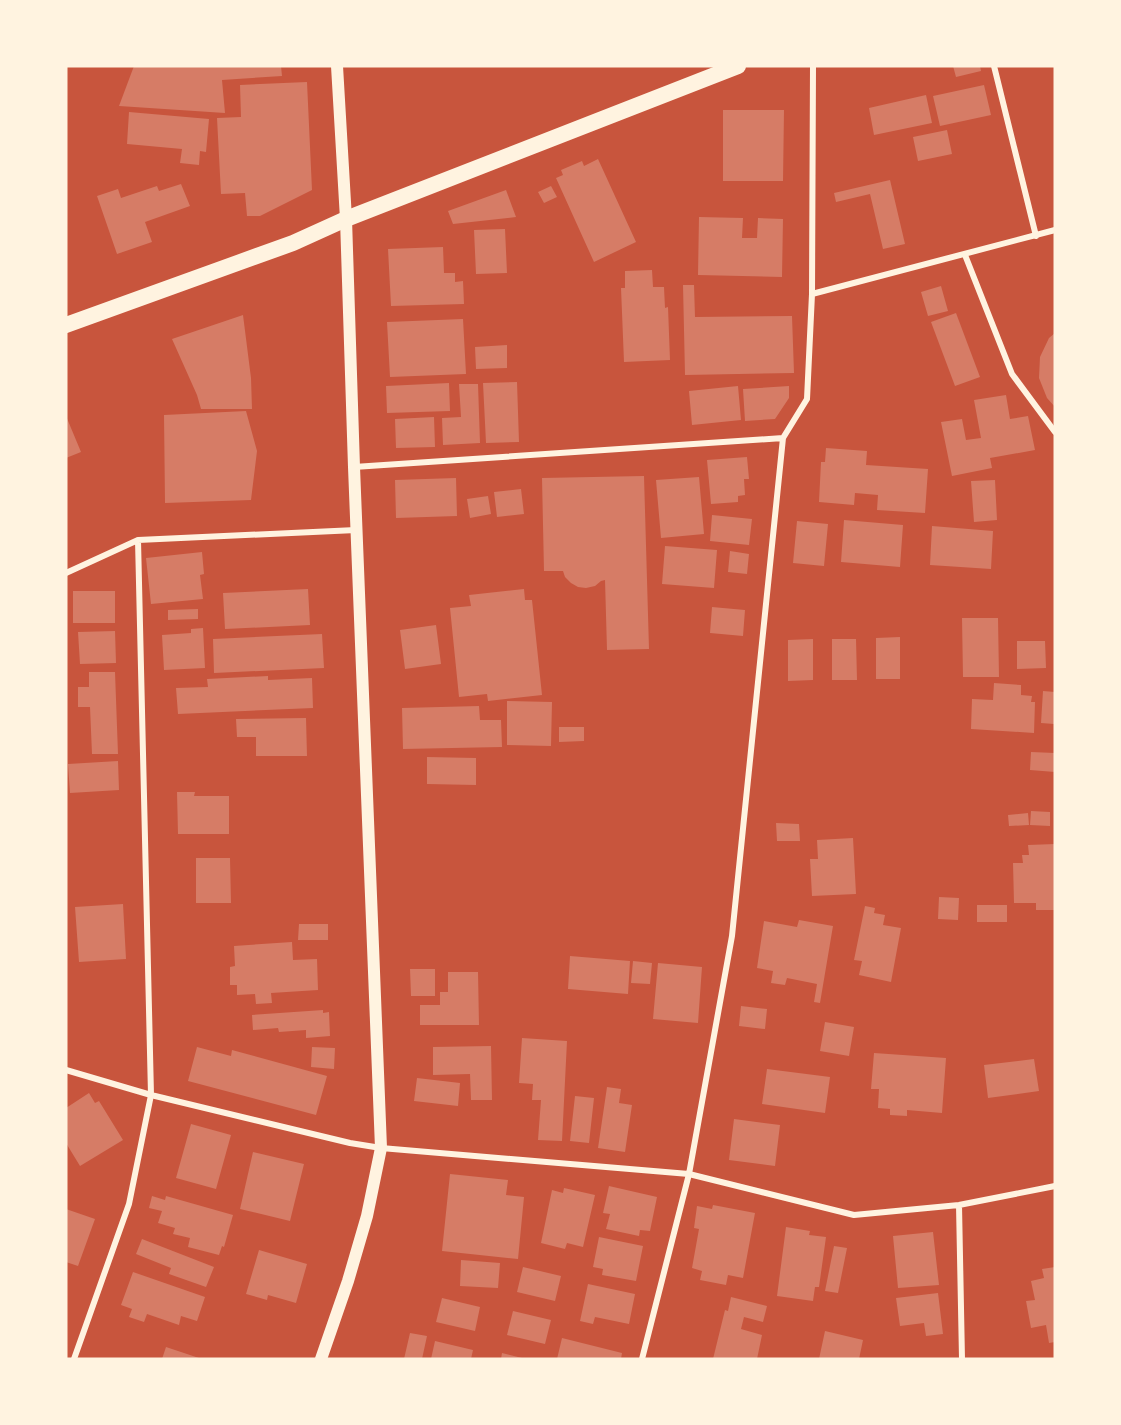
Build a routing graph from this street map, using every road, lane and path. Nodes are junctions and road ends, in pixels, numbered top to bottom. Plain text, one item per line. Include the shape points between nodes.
1 (338, 66) edge
2 (738, 66) edge
3 (813, 66) edge
4 (994, 66) edge
5 (346, 219) junction
6 (1055, 230) edge
7 (1036, 236) junction
8 (966, 255) junction
9 (812, 294) junction
10 (66, 325) edge
11 (1055, 432) edge
12 (783, 438) junction
13 (354, 467) junction
14 (357, 530) junction
15 (138, 540) junction
16 (66, 573) edge
17 (66, 1070) edge
18 (151, 1095) junction
19 (381, 1148) junction
20 (689, 1174) junction
21 (1055, 1186) edge
22 (959, 1205) junction
23 (74, 1359) edge
24 (321, 1359) edge
25 (642, 1359) edge
26 (962, 1359) edge

1 - 5 main road
2 - 5 highway
3 - 9 street
4 - 7 street
5 - 10 highway via 293,243
5 - 13 main road
6 - 7 street
7 - 8 street
8 - 9 street
8 - 11 street via 1012,374
9 - 12 street via 807,399
12 - 13 street
12 - 20 street via 732,936
13 - 14 main road
14 - 15 street
14 - 19 main road
15 - 16 street
15 - 18 street
17 - 18 street
18 - 19 street
18 - 23 street via 129,1204
19 - 20 street
19 - 24 main road via 367,1216
20 - 22 street via 854,1215
20 - 25 street
21 - 22 street
22 - 26 street

